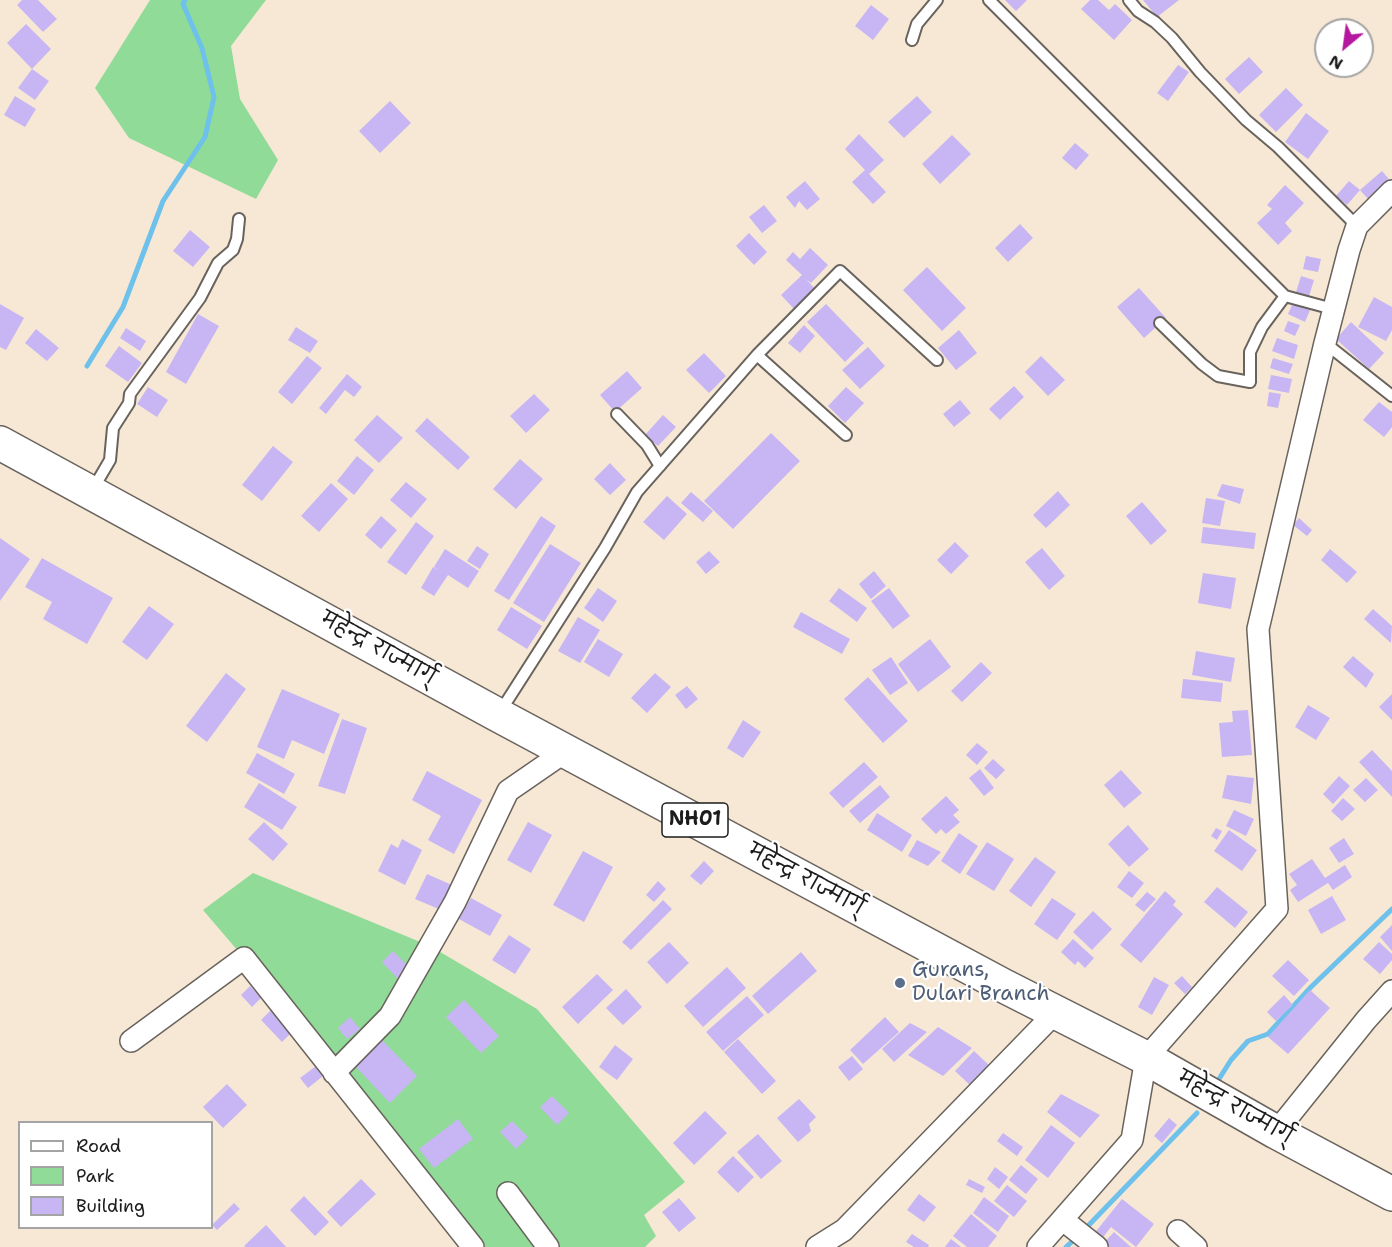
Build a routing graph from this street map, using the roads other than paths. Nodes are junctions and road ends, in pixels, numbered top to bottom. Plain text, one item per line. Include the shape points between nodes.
1 (938, 0) edge
2 (989, 0) edge
3 (1129, 0) edge
4 (912, 40) dead end
5 (1392, 191) edge
6 (239, 219) dead end
7 (1357, 226) junction
8 (1285, 296) junction
9 (1334, 309) junction
10 (1160, 323) dead end
11 (1325, 343) junction
12 (757, 355) junction
13 (937, 360) dead end
14 (1392, 396) edge
15 (617, 414) dead end
16 (846, 435) dead end
17 (0, 442) edge
18 (660, 466) junction
19 (91, 492) junction
20 (498, 715) junction
21 (566, 751) junction
22 (1392, 992) edge
23 (1056, 1012) junction
24 (131, 1041) dead end
25 (1146, 1058) junction
26 (334, 1073) junction
27 (1276, 1132) junction
28 (508, 1192) dead end
29 (1392, 1194) edge
30 (1063, 1220) junction
31 (1178, 1231) dead end
32 (472, 1247) edge
33 (548, 1247) edge
34 (817, 1247) edge
35 (1038, 1247) edge
36 (1097, 1247) edge
37 (1196, 1247) edge

1 - 4 lane via 918,24
2 - 8 lane
3 - 7 lane via 1138,12 1172,38 1246,120
5 - 7 street
6 - 19 lane via 233,250 219,263 200,298 130,394 129,403 113,428 110,460
7 - 9 street
8 - 9 lane
8 - 10 lane via 1262,327 1251,352 1250,382 1218,376
9 - 11 street
11 - 14 lane
11 - 25 street via 1258,629 1277,909
12 - 13 lane via 840,271
12 - 16 lane
12 - 18 lane
15 - 18 lane via 647,445
17 - 19 highway, महेन्द्र राज्मार्ग् / NH01
18 - 20 lane via 637,492
19 - 20 highway, महेन्द्र राज्मार्ग् / NH01
20 - 21 highway, महेन्द्र राज्मार्ग् / NH01
21 - 23 highway, महेन्द्र राज्मार्ग् / NH01
21 - 26 street via 508,791 454,902 390,1016
22 - 27 street
23 - 25 highway, महेन्द्र राज्मार्ग् / NH01
23 - 34 street via 844,1230
24 - 26 street via 244,958
25 - 27 highway, महेन्द्र राज्मार्ग् / NH01
25 - 30 street via 1132,1140
26 - 32 street
27 - 29 highway, महेन्द्र राज्मार्ग् / NH01
28 - 33 street
30 - 35 street
30 - 36 street
31 - 37 street

